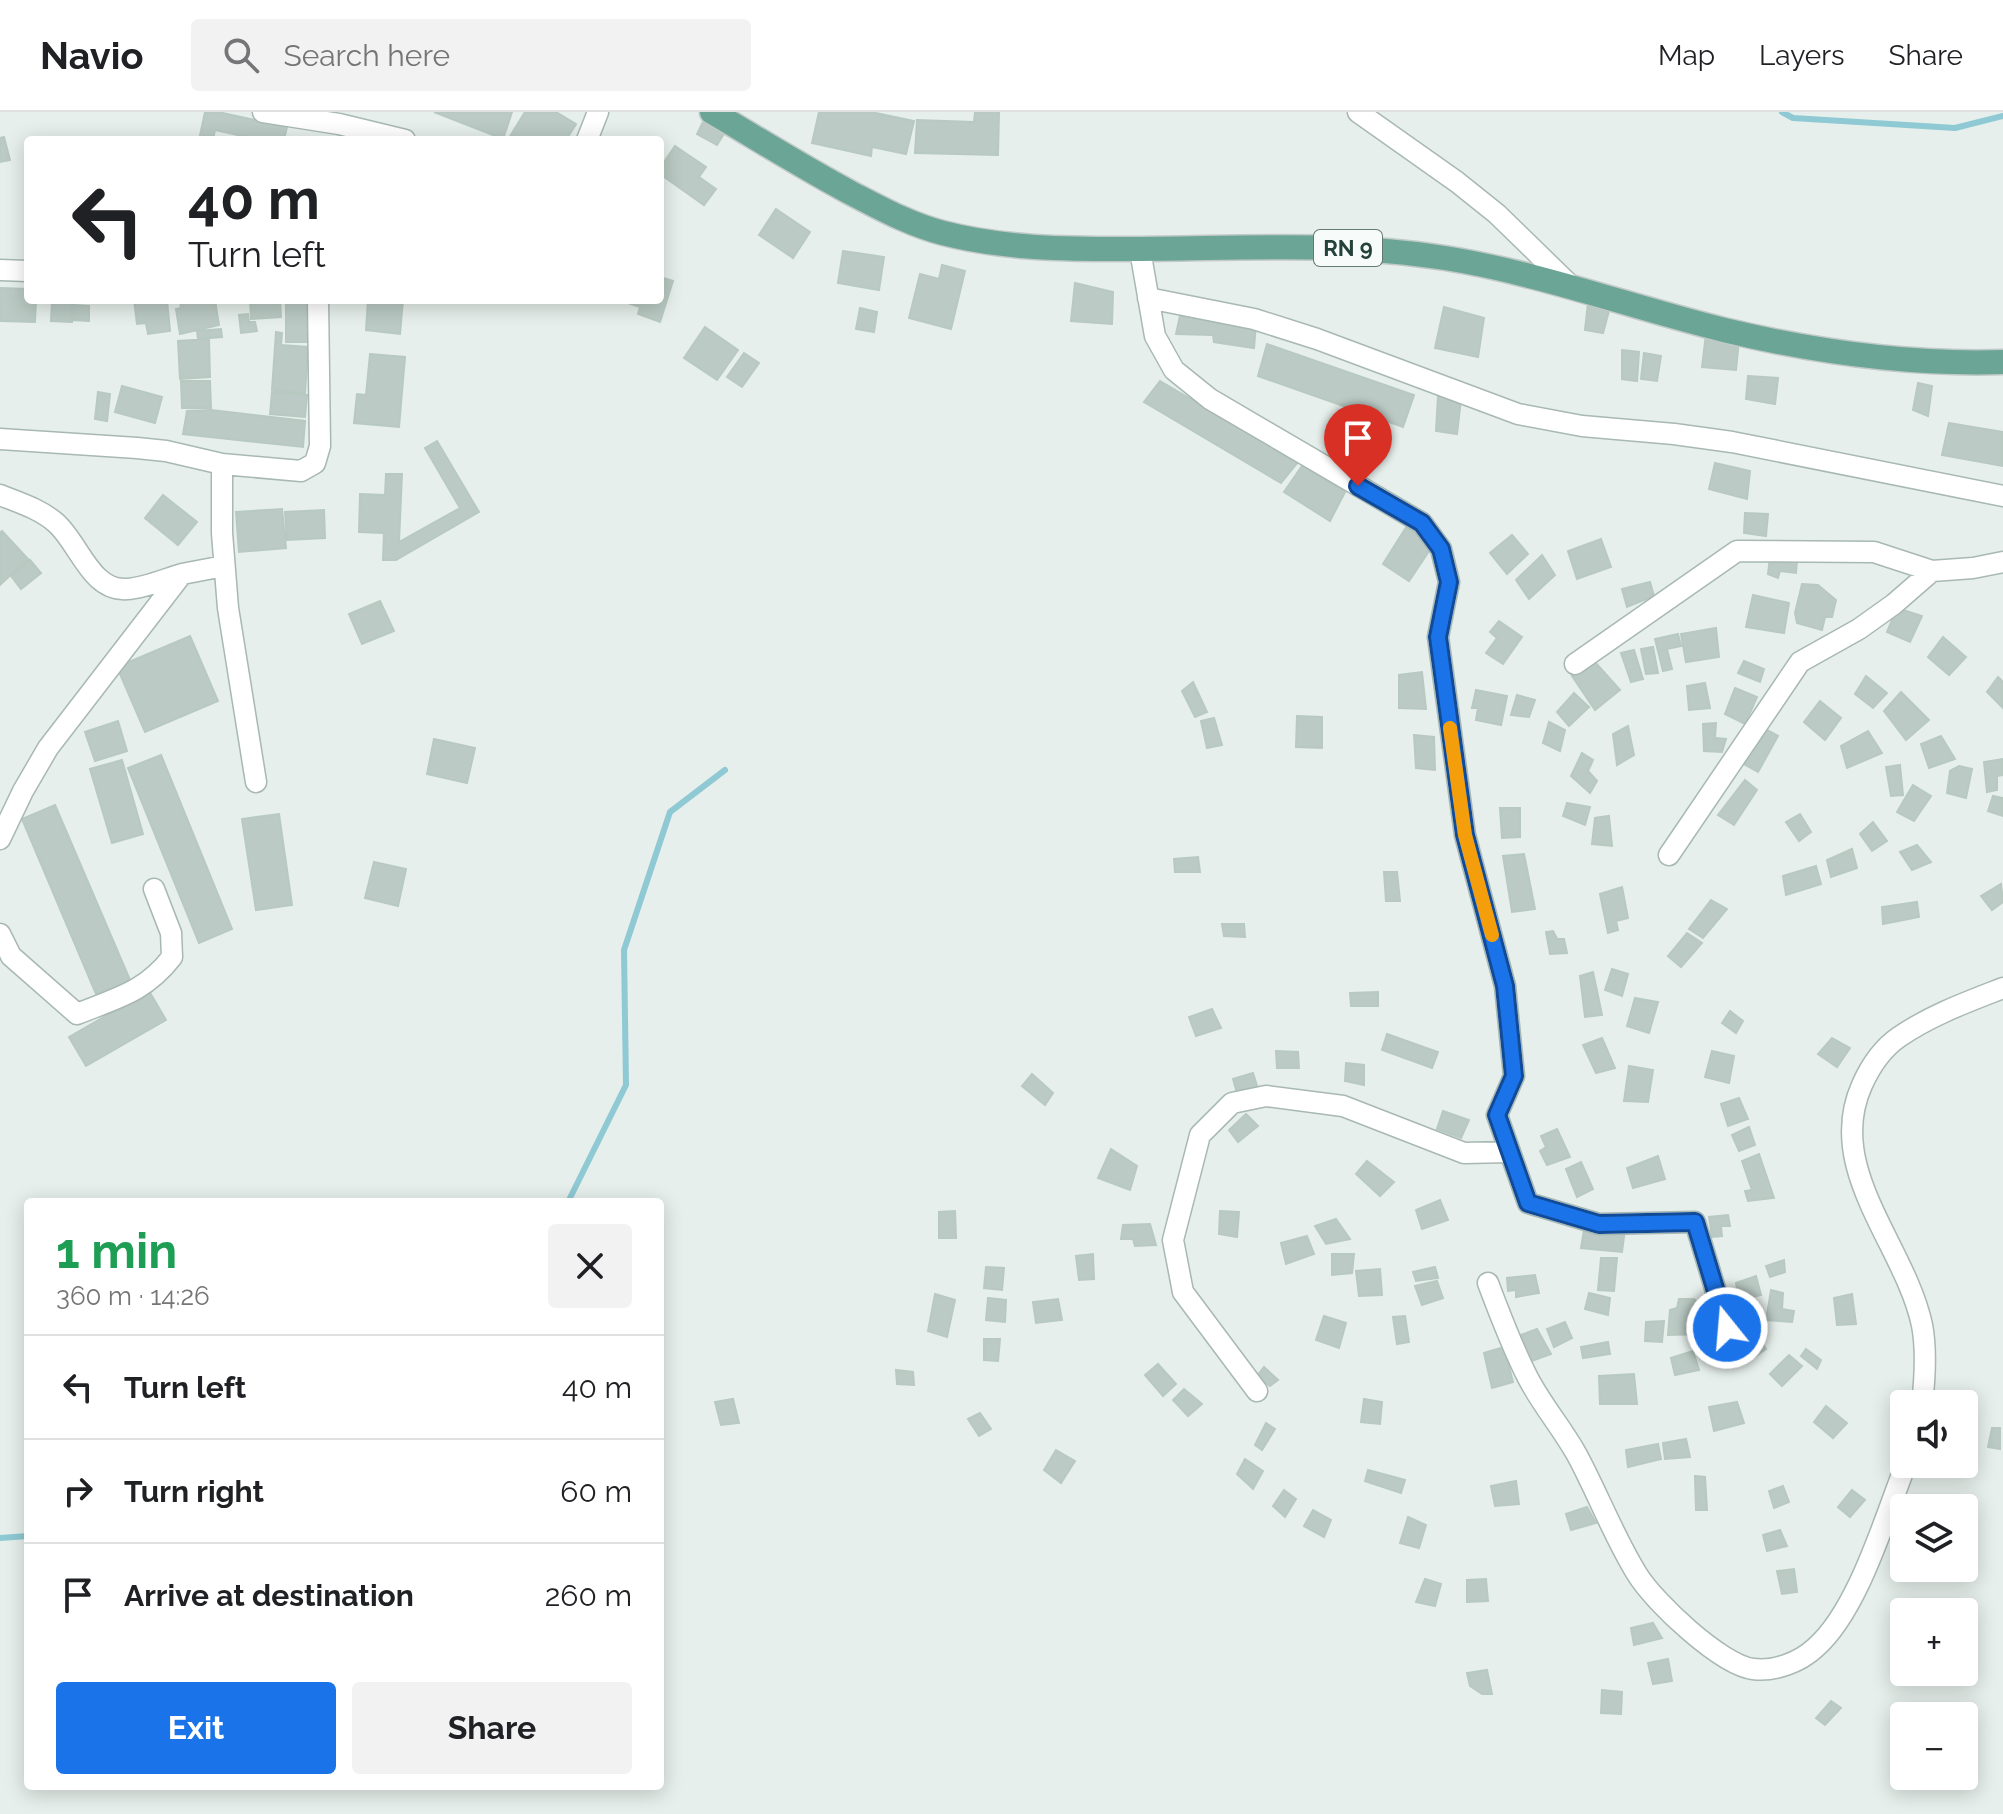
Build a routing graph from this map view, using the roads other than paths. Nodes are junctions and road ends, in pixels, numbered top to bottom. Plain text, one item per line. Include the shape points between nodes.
1 (263, 112) edge
2 (598, 112) edge
3 (712, 112) edge
4 (1358, 112) edge
5 (388, 136) edge
6 (589, 136) edge
7 (1140, 250) junction
8 (0, 270) edge
9 (24, 271) edge
10 (1575, 289) junction
11 (1148, 298) junction
12 (318, 304) edge
13 (2003, 362) edge
14 (0, 439) edge
15 (222, 464) junction
16 (0, 495) edge
17 (2003, 496) edge
18 (2003, 562) edge
19 (224, 566) junction
20 (1932, 571) junction
21 (182, 574) junction
22 (1575, 664) dead end
23 (256, 782) dead end
24 (0, 839) edge
25 (1669, 855) dead end
26 (154, 889) dead end
27 (0, 934) edge
28 (2003, 988) edge
29 (1509, 1152) junction
30 (1488, 1283) dead end
31 (1727, 1328) dead end
32 (1924, 1390) edge
33 (1257, 1391) dead end
34 (1900, 1478) edge

1 - 5 street
2 - 6 street
3 - 7 main road, RN 9 / RN 9 via 882,210 941,233 1050,248
4 - 10 street via 1497,214
7 - 10 main road, RN 9 / RN 9 via 1389,250 1447,258
7 - 11 street
8 - 9 street
10 - 13 main road, RN 9 / RN 9 via 1806,348 1927,362
11 - 17 street via 1254,319 1518,414 1732,442
11 - 29 street via 1155,336 1174,370 1210,399 1422,523 1441,549 1449,582 1438,637 1465,835 1505,986 1514,1076 1497,1115
12 - 15 street via 320,446 315,463 301,471
14 - 15 street via 166,451
15 - 19 street
16 - 21 street via 55,522 109,587 126,590
18 - 20 street
19 - 21 street
19 - 23 street
20 - 22 street via 1874,552 1737,551
20 - 25 street via 1859,629 1800,662
21 - 24 street via 48,748
26 - 27 street via 171,933 172,957 142,987 77,1014 11,956
28 - 32 street via 1935,1014 1895,1039 1869,1069 1853,1105 1851,1145 1866,1195 1922,1325
29 - 31 street via 1528,1203 1599,1224 1695,1222
29 - 33 street via 1464,1153 1343,1106 1266,1096 1232,1103 1200,1135 1173,1240 1183,1292
30 - 34 street via 1529,1381 1571,1444 1638,1575 1661,1606 1699,1639 1752,1669 1800,1658 1838,1621

